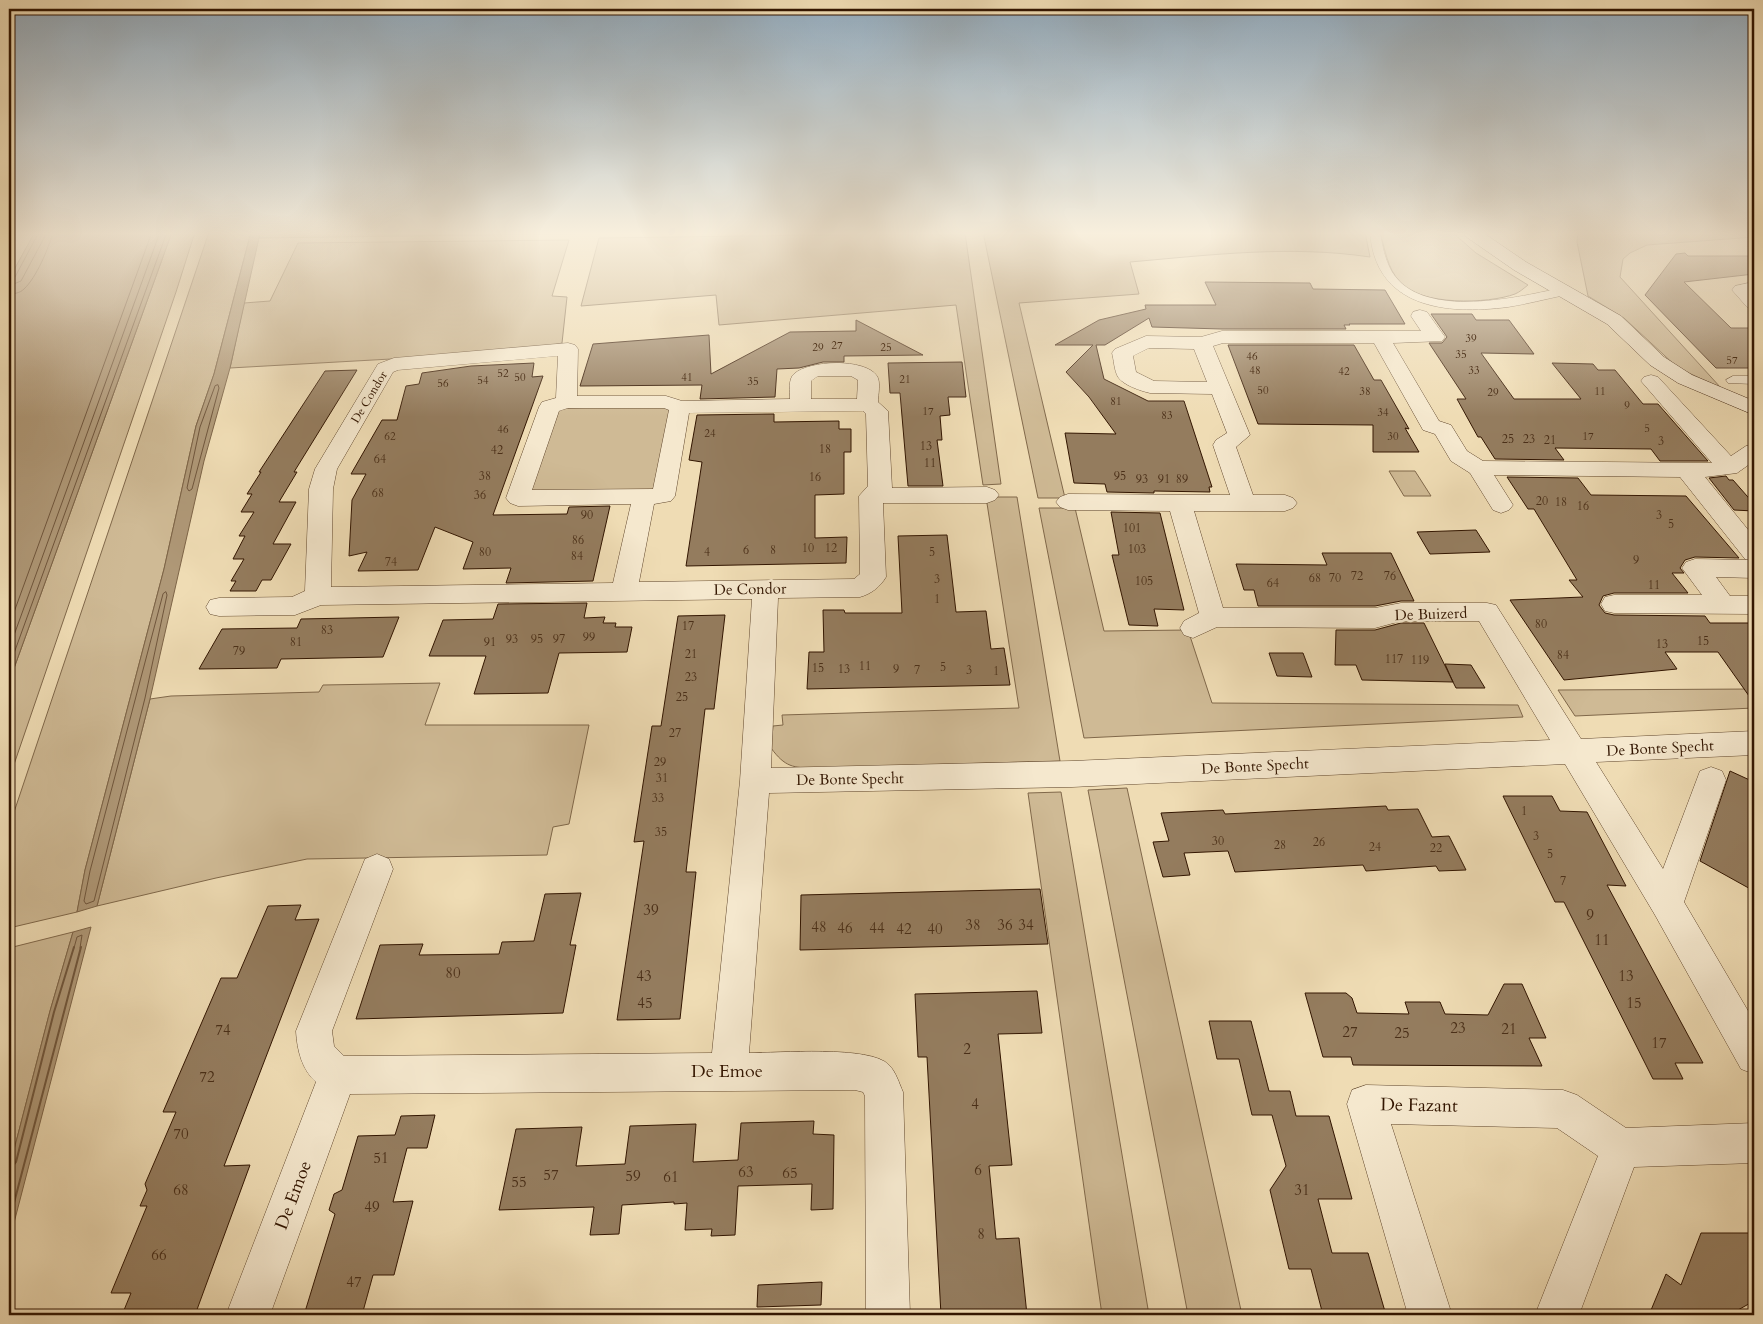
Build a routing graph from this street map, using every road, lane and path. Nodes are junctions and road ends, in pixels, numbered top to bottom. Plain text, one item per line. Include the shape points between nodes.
1 (1409, 294) edge
2 (1552, 294) edge
3 (1570, 294) edge
4 (1745, 294) edge
5 (1754, 303) edge
6 (1420, 316) dead end
7 (1380, 337) junction
8 (1202, 343) junction
9 (1733, 380) dead end
10 (1754, 380) edge
11 (1651, 381) dead end
12 (1221, 388) junction
13 (566, 402) junction
14 (800, 406) junction
15 (867, 406) junction
16 (680, 407) junction
17 (1754, 409) edge
18 (1752, 455) edge
19 (1478, 468) junction
20 (1729, 468) junction
21 (1688, 470) junction
22 (987, 495) dead end
23 (644, 496) junction
24 (871, 496) junction
25 (1068, 502) dead end
26 (1180, 503) junction
27 (1244, 504) junction
28 (1284, 504) dead end
29 (1501, 505) dead end
30 (1754, 553) edge
31 (1754, 569) edge
32 (873, 577) junction
33 (766, 589) junction
34 (624, 591) junction
35 (318, 596) junction
36 (874, 604) dead end
37 (1614, 604) dead end
38 (1723, 605) junction
39 (1754, 605) edge
40 (219, 607) dead end
41 (1754, 743) edge
42 (1571, 752) junction
43 (1712, 780) dead end
44 (756, 781) junction
45 (377, 869) dead end
46 (1667, 904) junction
47 (1754, 1056) edge
48 (729, 1071) junction
49 (338, 1075) junction
50 (1754, 1143) edge
51 (1620, 1148) junction
52 (248, 1315) edge
53 (888, 1315) edge
54 (1430, 1315) edge
55 (1557, 1315) edge

1 - 2 lane via 1438,302 1471,305 1503,304
3 - 17 street via 1614,320 1657,361 1685,379
4 - 5 street
6 - 7 street via 1435,337
7 - 8 street via 1222,337
7 - 19 street via 1431,424 1443,430 1458,456
8 - 12 street
8 - 12 street via 1146,342 1122,353 1127,375 1150,387
9 - 10 lane
11 - 20 street
12 - 27 street via 1239,435 1224,445
13 - 16 street via 666,402
13 - 23 street via 550,407 518,498
13 - 35 street, De Condor via 568,350 394,364 385,368 326,469 321,489
14 - 15 street
14 - 15 street via 801,378 814,370 854,370 868,378
14 - 16 street
15 - 24 street via 877,411 880,489
16 - 23 street via 663,496
18 - 20 street
19 - 21 street
19 - 29 street
20 - 21 street
21 - 30 street
22 - 24 street
23 - 34 street
24 - 32 street
25 - 26 street
26 - 27 street
26 - 42 street, De Buizerd via 1203,623 1375,618 1401,612 1487,612
27 - 28 street
31 - 38 street via 1695,568
32 - 33 street, De Condor via 860,588
32 - 36 street
33 - 34 street, De Condor
33 - 44 street
34 - 35 street, De Condor
35 - 40 street, De Condor via 295,606
37 - 38 street
38 - 39 street
41 - 42 street, De Bonte Specht
42 - 44 street, De Bonte Specht via 1072,774
42 - 46 street
43 - 46 street
44 - 48 street
45 - 49 street via 314,1031 322,1064
46 - 47 street
48 - 49 street, De Emoe
48 - 53 street, De Emoe via 855,1071 875,1077 884,1092
49 - 52 street, De Emoe
50 - 51 street
51 - 54 street, De Fazant via 1563,1108 1366,1104
51 - 55 street

